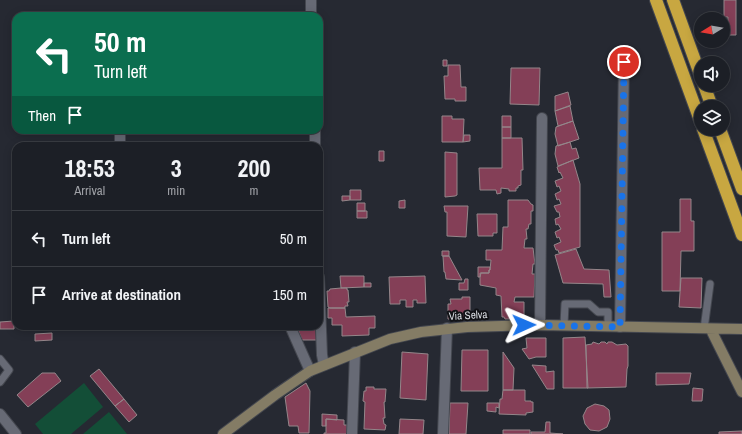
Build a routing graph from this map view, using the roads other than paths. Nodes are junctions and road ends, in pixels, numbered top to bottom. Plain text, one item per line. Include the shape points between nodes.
1 (311, 0) edge
2 (656, 0) edge
3 (673, 0) edge
4 (311, 12) edge
5 (694, 58) edge
6 (624, 62) dead end
7 (694, 104) edge
8 (542, 118) dead end
9 (706, 136) edge
10 (723, 136) edge
11 (742, 189) edge
12 (742, 235) edge
13 (710, 284) dead end
14 (540, 325) junction
15 (564, 325) junction
16 (608, 326) junction
17 (620, 327) junction
18 (447, 328) junction
19 (708, 329) junction
20 (742, 329) edge
21 (292, 330) edge
22 (321, 330) edge
23 (355, 352) junction
24 (0, 359) edge
25 (324, 365) junction
26 (310, 372) junction
27 (0, 382) edge
28 (742, 392) edge
29 (0, 414) edge
30 (16, 434) edge
31 (223, 434) edge
32 (352, 434) edge
33 (443, 434) edge

1 - 4 street
2 - 7 highway
3 - 5 highway
6 - 17 street
8 - 14 street
9 - 12 highway
10 - 11 highway
13 - 19 lane
14 - 15 street, Via Selva
14 - 18 street, Via Selva
15 - 16 street, Via Selva
15 - 16 lane via 565,304 589,304 598,312 608,312
16 - 17 street, Via Selva
17 - 19 street, Via Selva
18 - 23 street, Via Selva via 390,339
18 - 33 street
19 - 20 street, Via Selva
19 - 28 street
21 - 26 street
22 - 25 street
23 - 25 street, Via Selva
23 - 32 street
24 - 27 lane via 9,370
25 - 26 street, Via Selva
26 - 31 street, Via Selva
29 - 30 street

